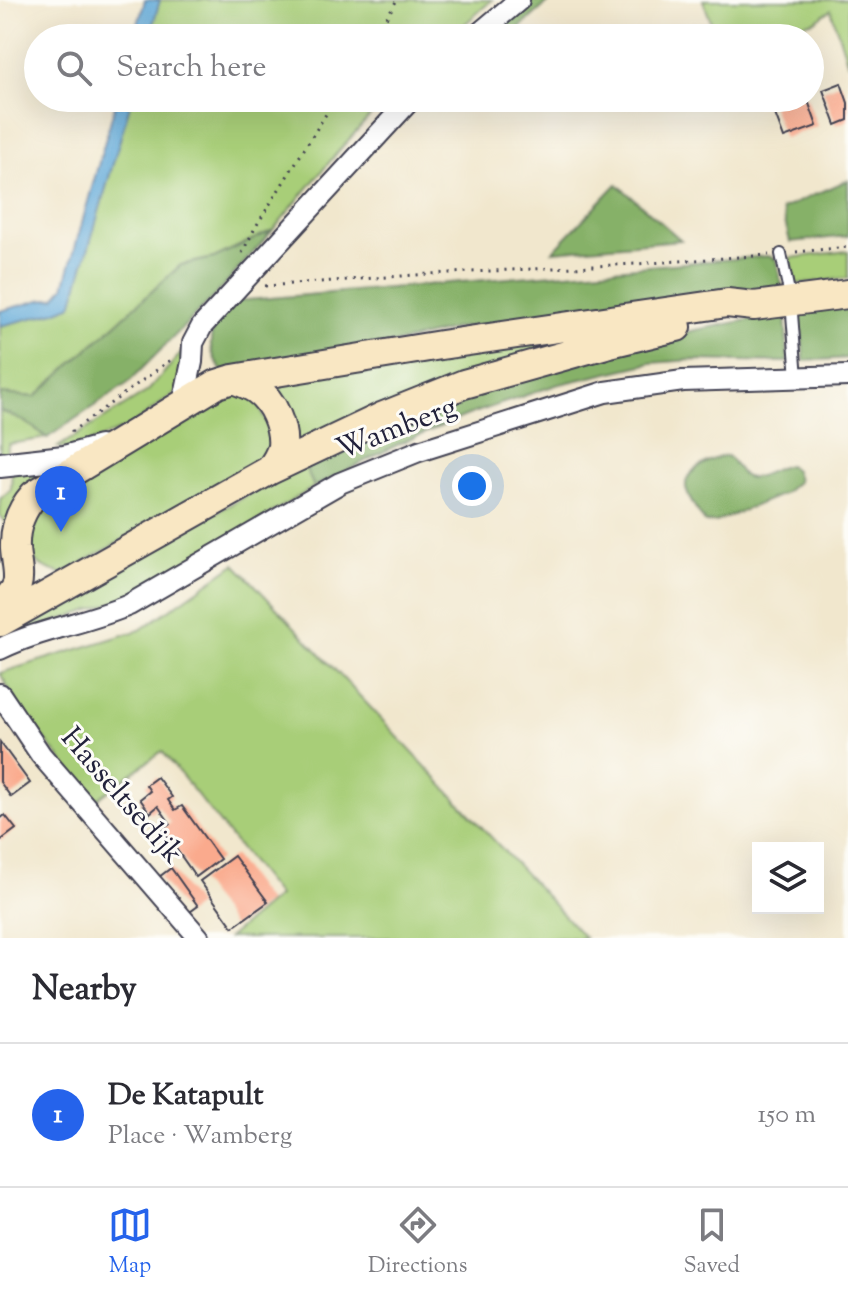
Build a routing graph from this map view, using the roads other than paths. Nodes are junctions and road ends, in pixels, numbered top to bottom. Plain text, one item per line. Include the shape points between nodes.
1 (519, 0) edge
2 (491, 24) edge
3 (399, 112) edge
4 (781, 254) road end
5 (848, 294) edge
6 (791, 301) junction
7 (754, 306) junction
8 (192, 352) junction
9 (848, 376) edge
10 (797, 378) junction
11 (225, 382) junction
12 (183, 404) junction
13 (117, 444) junction
14 (0, 465) edge
15 (270, 470) junction
16 (8, 536) edge
17 (70, 583) junction
18 (0, 604) edge
19 (0, 622) edge
20 (0, 649) edge
21 (0, 694) edge
22 (199, 938) edge

1 - 2 street
3 - 8 street via 202,326
4 - 6 lane
5 - 6 main road, Wamberg
6 - 7 main road, Wamberg
6 - 10 lane
7 - 11 main road, Wamberg via 727,303
7 - 15 main road, Wamberg via 464,384
8 - 11 street via 202,374
8 - 12 street
9 - 10 street, Wamberg
10 - 20 street, Wamberg via 683,381 605,392 419,451 340,483 129,605
11 - 12 main road, Wamberg
11 - 15 main road via 257,390 277,416 281,449
12 - 13 main road, Wamberg
13 - 14 street, Wamberg via 64,458
13 - 16 main road, Wamberg via 34,495 16,533
15 - 17 main road, Wamberg
16 - 17 main road via 37,575
16 - 18 main road, Wamberg via 19,579
17 - 19 main road
21 - 22 street, Hasseltsedijk via 41,755

